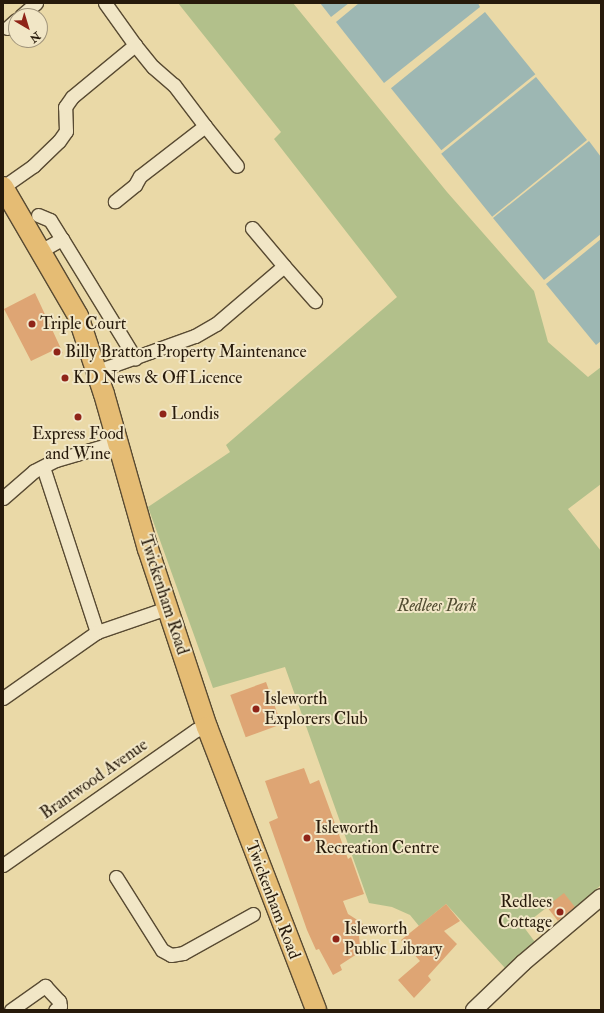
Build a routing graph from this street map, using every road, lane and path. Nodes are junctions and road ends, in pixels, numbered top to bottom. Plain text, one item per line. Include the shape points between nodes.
1 (107, 6) edge
2 (135, 45) junction
3 (205, 126) junction
4 (237, 166) dead end
5 (3, 187) edge
6 (115, 201) dead end
7 (38, 215) dead end
8 (252, 228) dead end
9 (62, 239) junction
10 (42, 250) junction
11 (284, 266) junction
12 (315, 301) dead end
13 (135, 358) junction
14 (97, 371) junction
15 (117, 442) junction
16 (43, 467) junction
17 (3, 498) edge
18 (167, 608) junction
19 (97, 632) junction
20 (3, 698) edge
21 (207, 727) junction
22 (3, 865) edge
23 (116, 877) dead end
24 (601, 897) edge
25 (253, 914) dead end
26 (11, 1010) edge
27 (55, 1010) edge
28 (316, 1010) edge
29 (474, 1010) edge

1 - 2 street
2 - 3 street via 153,67 174,85
2 - 5 street via 72,97 65,107 66,130 58,141 33,166
3 - 4 street
3 - 6 street via 140,176 135,185
5 - 10 main road, Twickenham Road
7 - 9 street via 50,220
8 - 11 street
9 - 10 street
9 - 13 street
10 - 14 main road, Twickenham Road via 78,316
11 - 12 street
11 - 13 street via 216,324 195,336
13 - 14 street
14 - 15 main road, Twickenham Road
15 - 16 street
15 - 18 main road, Twickenham Road
16 - 17 street
16 - 19 street
18 - 19 street
18 - 21 main road, Twickenham Road
19 - 20 street
21 - 22 street, Brantwood Avenue via 196,730
21 - 28 main road, Twickenham Road
23 - 25 street via 162,950 172,955 183,953
24 - 29 street via 523,963
26 - 27 street via 45,986 59,1001 60,1006

